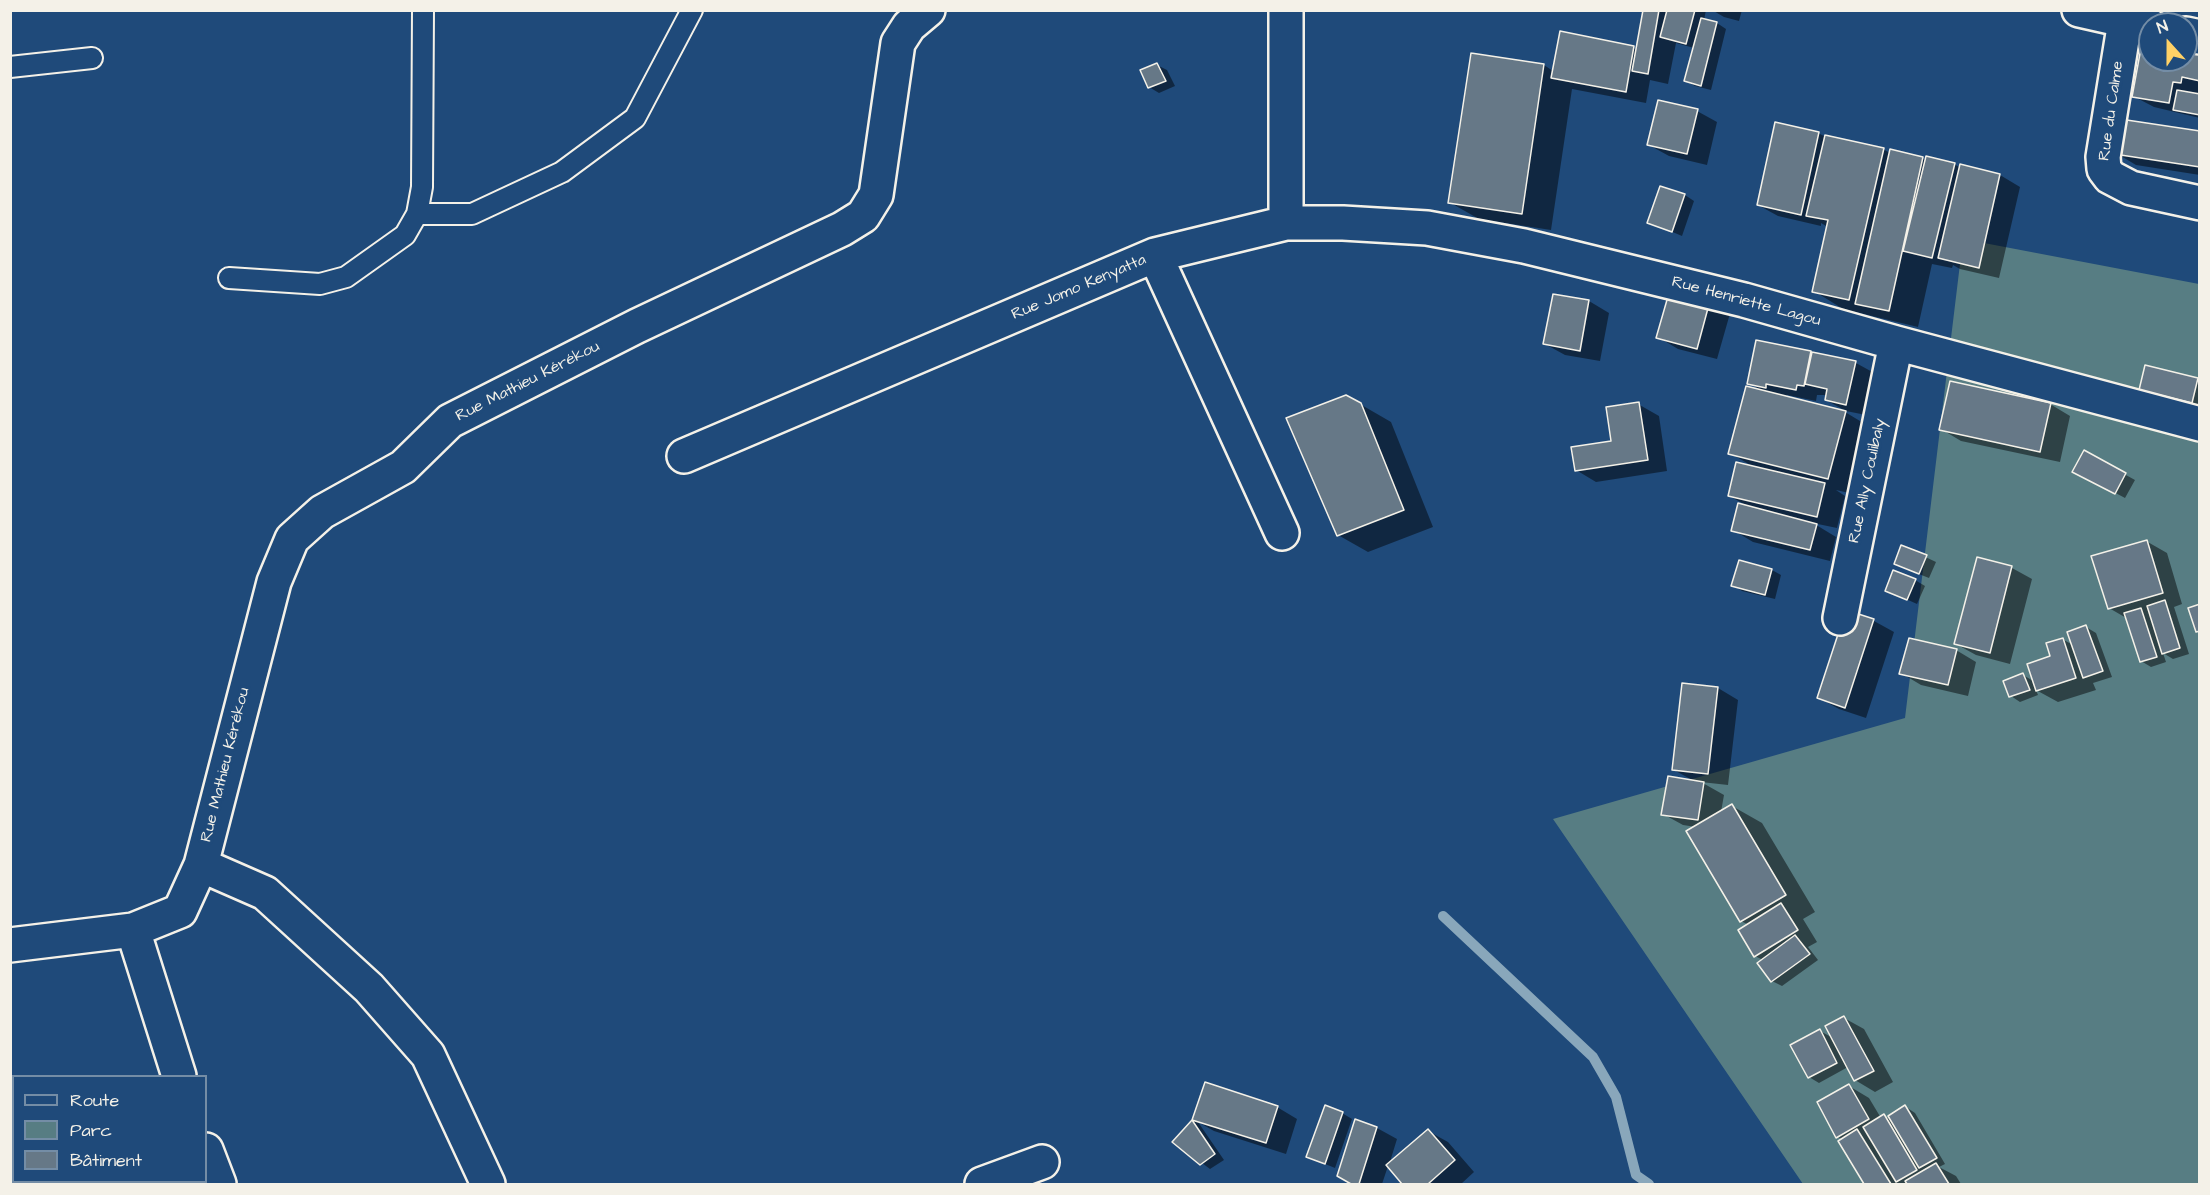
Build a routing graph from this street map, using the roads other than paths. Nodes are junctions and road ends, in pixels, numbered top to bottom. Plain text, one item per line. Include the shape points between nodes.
1 (423, 10) edge
2 (692, 10) edge
3 (928, 10) edge
4 (1286, 10) edge
5 (2079, 10) edge
6 (2138, 23) edge
7 (92, 58) dead end
8 (10, 67) edge
9 (2199, 203) edge
10 (417, 214) junction
11 (1286, 223) junction
12 (1155, 255) junction
13 (229, 278) dead end
14 (1896, 343) junction
15 (2199, 424) edge
16 (684, 456) dead end
17 (1282, 533) dead end
18 (1840, 618) dead end
19 (201, 865) junction
20 (133, 930) junction
21 (10, 945) edge
22 (178, 1075) edge
23 (1042, 1162) dead end
24 (488, 1185) edge
25 (982, 1185) edge

1 - 10 lane via 422,187
2 - 10 lane via 635,118 590,152 562,172 472,214
3 - 19 street, Rue Mathieu Kérékou via 909,26 898,43 876,195 863,216 843,230 638,326 450,422 403,467 322,512 292,538 274,582
4 - 11 street
5 - 6 street
6 - 9 street, Rue du Calme via 2103,157 2104,169 2131,189
7 - 8 lane
10 - 13 lane via 405,235 346,277 320,284
11 - 12 street, Rue Jomo Kenyatta
11 - 14 street, Rue Henriette Lagou via 1427,228 1524,246 1744,300
12 - 16 street, Rue Jomo Kenyatta
12 - 17 street
14 - 15 street, Rue Henriette Lagou
14 - 18 street, Rue Ally Coulibaly
19 - 20 street, Rue Mathieu Kérékou via 180,911
19 - 24 street via 265,893 369,988 428,1055
20 - 21 street, Rue Mathieu Kérékou
20 - 22 street
23 - 25 street

